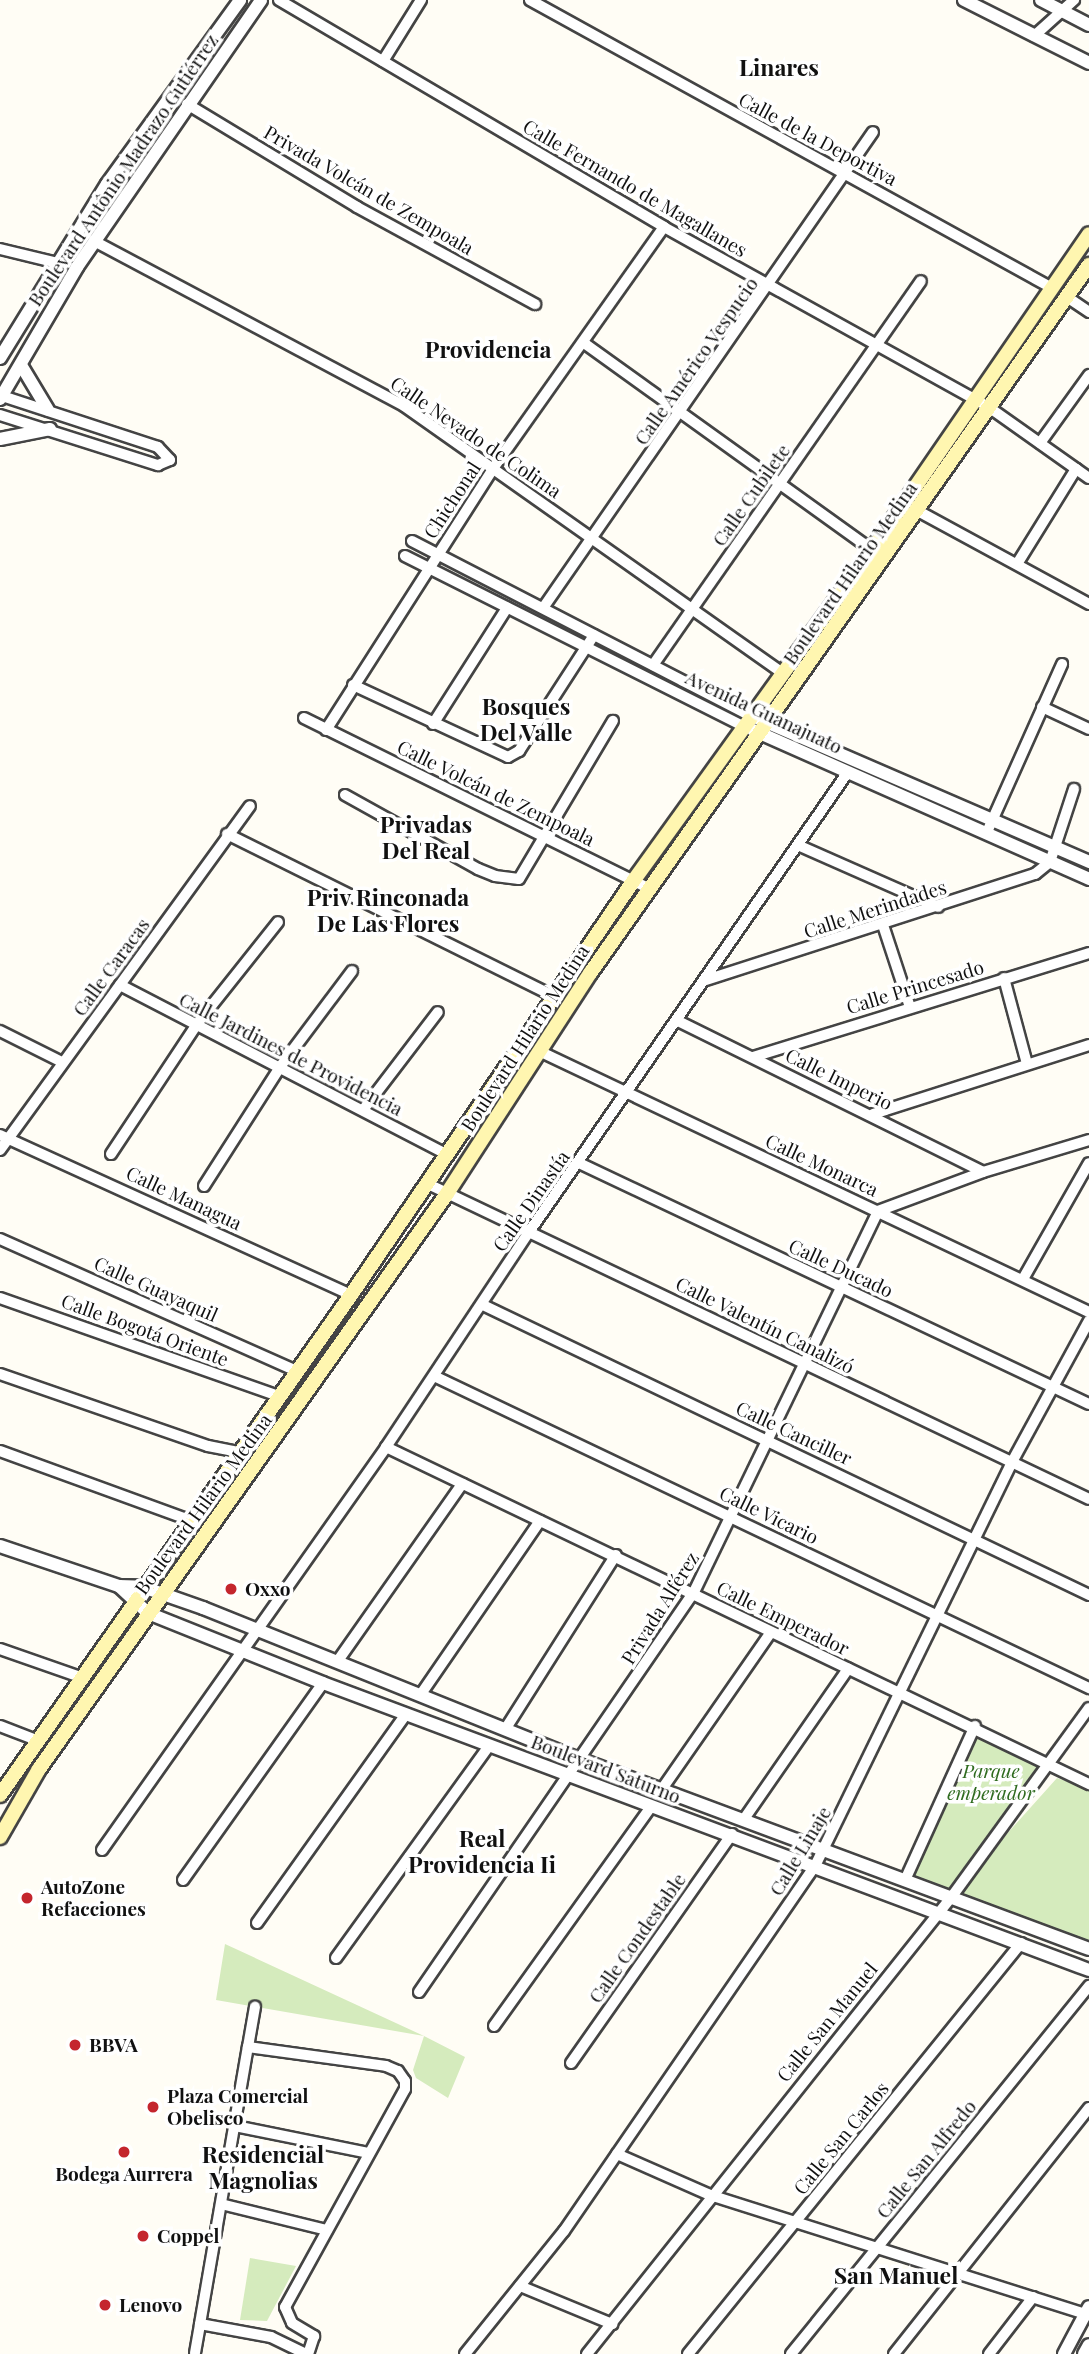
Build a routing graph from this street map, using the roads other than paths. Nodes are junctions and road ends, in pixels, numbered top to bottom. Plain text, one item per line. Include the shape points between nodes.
1 (240, 0) edge
2 (261, 0) edge
3 (279, 0) edge
4 (421, 0) edge
5 (530, 0) edge
6 (964, 0) edge
7 (1041, 0) edge
8 (1074, 0) edge
9 (1065, 13) junction
10 (1089, 25) edge
11 (1034, 36) junction
12 (383, 61) junction
13 (1089, 63) edge
14 (187, 104) junction
15 (873, 131) dead end
16 (846, 173) junction
17 (664, 227) junction
18 (1089, 234) edge
19 (94, 242) junction
20 (0, 248) edge
21 (58, 263) junction
22 (1089, 265) edge
23 (921, 281) dead end
24 (770, 286) junction
25 (1052, 288) junction
26 (1067, 297) junction
27 (535, 304) dead end
28 (1089, 312) edge
29 (584, 343) junction
30 (877, 345) junction
31 (4, 347) edge
32 (0, 358) edge
33 (20, 365) junction
34 (1089, 375) edge
35 (1, 397) edge
36 (976, 400) junction
37 (990, 408) junction
38 (48, 410) junction
39 (0, 415) edge
40 (681, 415) junction
41 (50, 429) junction
42 (0, 439) edge
43 (1041, 443) junction
44 (494, 467) junction
45 (1076, 469) junction
46 (1089, 478) edge
47 (778, 484) junction
48 (918, 511) junction
49 (591, 537) junction
50 (412, 541) dead end
51 (872, 550) junction
52 (437, 555) junction
53 (405, 556) dead end
54 (1017, 564) junction
55 (428, 568) junction
56 (1089, 604) edge
57 (507, 608) junction
58 (543, 608) junction
59 (692, 612) junction
60 (594, 635) junction
61 (587, 648) junction
62 (653, 664) junction
63 (1062, 664) dead end
64 (782, 673) junction
65 (353, 685) junction
66 (1042, 707) junction
67 (304, 718) dead end
68 (613, 721) dead end
69 (747, 721) junction
70 (433, 724) junction
71 (765, 728) junction
72 (1089, 729) edge
73 (326, 730) junction
74 (848, 772) junction
75 (705, 780) junction
76 (720, 789) junction
77 (1073, 789) dead end
78 (345, 795) dead end
79 (250, 806) dead end
80 (994, 818) junction
81 (988, 832) junction
82 (227, 834) junction
83 (542, 835) junction
84 (800, 846) junction
85 (1055, 846) junction
86 (1050, 862) junction
87 (1089, 862) edge
88 (1089, 879) edge
89 (634, 880) junction
90 (650, 889) junction
91 (938, 906) junction
92 (278, 922) dead end
93 (883, 926) junction
94 (1089, 953) edge
95 (352, 971) dead end
96 (1004, 978) junction
97 (705, 980) junction
98 (120, 985) junction
99 (554, 996) junction
100 (910, 1007) junction
101 (438, 1012) dead end
102 (678, 1021) junction
103 (197, 1024) junction
104 (0, 1031) edge
105 (1089, 1045) edge
106 (539, 1051) junction
107 (753, 1057) junction
108 (62, 1062) junction
109 (1027, 1064) junction
110 (279, 1068) junction
111 (627, 1092) junction
112 (363, 1110) junction
113 (873, 1114) junction
114 (3, 1137) edge
115 (1089, 1140) edge
116 (0, 1150) edge
117 (111, 1154) dead end
118 (446, 1154) junction
119 (579, 1163) junction
120 (1089, 1163) edge
121 (983, 1172) junction
122 (426, 1183) junction
123 (204, 1186) dead end
124 (446, 1195) junction
125 (877, 1211) junction
126 (529, 1232) junction
127 (0, 1239) edge
128 (1023, 1279) junction
129 (841, 1287) junction
130 (351, 1295) junction
131 (0, 1298) edge
132 (483, 1305) junction
133 (1089, 1312) edge
134 (1089, 1321) edge
135 (805, 1364) junction
136 (297, 1371) junction
137 (0, 1374) edge
138 (434, 1376) junction
139 (1053, 1387) junction
140 (279, 1396) junction
141 (1089, 1404) edge
142 (768, 1440) junction
143 (386, 1447) junction
144 (0, 1451) edge
145 (240, 1452) junction
146 (1012, 1462) junction
147 (462, 1483) junction
148 (1089, 1499) edge
149 (733, 1516) junction
150 (190, 1520) junction
151 (540, 1521) junction
152 (975, 1539) junction
153 (0, 1546) edge
154 (616, 1555) junction
155 (119, 1586) junction
156 (143, 1587) junction
157 (163, 1593) junction
158 (693, 1594) junction
159 (1089, 1595) edge
160 (133, 1603) junction
161 (148, 1613) junction
162 (937, 1617) junction
163 (257, 1630) junction
164 (771, 1632) junction
165 (0, 1649) edge
166 (242, 1649) junction
167 (337, 1662) junction
168 (848, 1669) junction
169 (80, 1677) junction
170 (323, 1683) junction
171 (1089, 1688) edge
172 (901, 1691) junction
173 (421, 1694) junction
174 (1089, 1708) edge
175 (406, 1714) junction
176 (975, 1726) junction
177 (0, 1727) edge
178 (506, 1728) junction
179 (37, 1740) junction
180 (489, 1746) junction
181 (582, 1760) junction
182 (1051, 1766) junction
183 (568, 1776) junction
184 (1089, 1784) edge
185 (662, 1789) junction
186 (0, 1795) edge
187 (650, 1808) junction
188 (744, 1819) junction
189 (732, 1834) junction
190 (0, 1837) edge
191 (825, 1849) junction
192 (102, 1850) dead end
193 (815, 1866) junction
194 (906, 1878) junction
195 (183, 1880) dead end
196 (953, 1895) junction
197 (938, 1913) junction
198 (257, 1923) dead end
199 (1021, 1943) junction
200 (1089, 1949) edge
201 (336, 1958) dead end
202 (1089, 1970) edge
203 (1089, 1986) edge
204 (419, 1992) dead end
205 (255, 2007) dead end
206 (494, 2026) dead end
207 (248, 2048) junction
208 (571, 2063) dead end
209 (1089, 2108) edge
210 (234, 2126) junction
211 (369, 2153) junction
212 (617, 2154) junction
213 (710, 2195) junction
214 (221, 2204) junction
215 (794, 2224) junction
216 (327, 2230) junction
217 (875, 2249) junction
218 (957, 2274) junction
219 (520, 2286) junction
220 (1033, 2297) junction
221 (1088, 2312) edge
222 (200, 2324) junction
223 (612, 2324) junction
224 (1089, 2345) edge
225 (195, 2353) edge
226 (307, 2354) edge
227 (466, 2354) edge
228 (587, 2354) edge
229 (688, 2354) edge
230 (791, 2354) edge
231 (894, 2354) edge
232 (989, 2354) edge
233 (1064, 2354) edge
234 (1084, 2354) edge

1 - 21 street, Boulevard Antônio Madrazo Gutiérrez via 107,184
2 - 14 street, Boulevard Antônio Madrazo Gutiérrez
3 - 12 street, Calle Fernando de Magallanes
4 - 12 street
5 - 16 street, Calle de la Deportiva
6 - 11 street
7 - 9 street
8 - 9 street
9 - 10 street
9 - 11 street
11 - 13 street
12 - 17 street, Calle Fernando de Magallanes
14 - 19 street, Boulevard Antônio Madrazo Gutiérrez
14 - 27 street, Privada Volcán de Zempoala via 357,208
15 - 16 street, Calle Américo Vespucio
16 - 24 street, Calle Américo Vespucio
16 - 25 street, Calle de la Deportiva
17 - 24 street, Calle Fernando de Magallanes
17 - 29 street, Chichonal
18 - 25 main road, Boulevard Hilario Medina
19 - 33 street, Boulevard Antônio Madrazo Gutiérrez
19 - 44 street, Calle Nevado de Colima via 404,406
20 - 21 street
21 - 31 street, Boulevard Antônio Madrazo Gutiérrez
22 - 26 main road, Boulevard Hilario Medina
23 - 30 street, Calle Cubilete
24 - 30 street, Calle Fernando de Magallanes
24 - 40 street, Calle Américo Vespucio
25 - 36 main road, Boulevard Hilario Medina
26 - 28 street
26 - 37 main road, Boulevard Hilario Medina
29 - 40 street
29 - 44 street, Chichonal
30 - 36 street, Calle Fernando de Magallanes
30 - 47 street, Calle Cubilete
31 - 32 street, Boulevard Antônio Madrazo Gutiérrez
33 - 35 street, Boulevard Antônio Madrazo Gutiérrez
33 - 38 street
34 - 43 street
35 - 38 street
36 - 37 street, Calle Fernando de Magallanes
36 - 51 main road, Boulevard Hilario Medina
37 - 43 street, Calle Fernando de Magallanes
37 - 48 main road, Boulevard Hilario Medina
38 - 41 street via 158,447 170,460 158,465
39 - 41 street
40 - 47 street
40 - 49 street, Calle Américo Vespucio
41 - 42 street
43 - 45 street, Calle Fernando de Magallanes
44 - 49 street, Calle Nevado de Colima
44 - 52 street, Chichonal
45 - 46 street, Calle Fernando de Magallanes
45 - 54 street
47 - 51 street
47 - 59 street, Calle Cubilete
48 - 54 street
48 - 71 main road, Boulevard Hilario Medina
49 - 58 street, Calle Américo Vespucio
49 - 59 street, Calle Nevado de Colima
50 - 52 street, Avenida Guanajuato
51 - 64 main road, Boulevard Hilario Medina
52 - 55 street, Chichonal
52 - 58 street, Avenida Guanajuato
53 - 55 street, Avenida Guanajuato
54 - 56 street
55 - 57 street, Avenida Guanajuato
55 - 65 street, Chichonal
57 - 61 street, Avenida Guanajuato
57 - 70 street
58 - 60 street, Avenida Guanajuato
59 - 62 street, Calle Cubilete
59 - 64 street, Calle Nevado de Colima
60 - 61 street
60 - 62 street, Avenida Guanajuato
61 - 69 street, Avenida Guanajuato
61 - 70 street via 513,756 493,752
62 - 69 street, Avenida Guanajuato
63 - 66 street
64 - 69 main road, Boulevard Hilario Medina
65 - 70 street
65 - 73 street, Chichonal
66 - 72 street
66 - 80 street
67 - 73 street
68 - 83 street
69 - 71 street, Avenida Guanajuato
69 - 75 main road, Boulevard Hilario Medina
71 - 74 street, Avenida Guanajuato
71 - 76 main road, Boulevard Hilario Medina
71 - 80 street, Avenida Guanajuato
73 - 83 street, Calle Volcán de Zempoala
74 - 81 street, Avenida Guanajuato
74 - 84 street, Calle Dinastía
75 - 76 main road
75 - 89 main road, Boulevard Hilario Medina
76 - 90 main road, Boulevard Hilario Medina
77 - 85 street
78 - 83 street via 478,869 507,879 523,874
79 - 82 street, Calle Caracas
80 - 81 street
80 - 85 street, Avenida Guanajuato
81 - 86 street, Avenida Guanajuato
82 - 98 street, Calle Caracas
82 - 99 street
83 - 89 street, Calle Volcán de Zempoala
84 - 91 street
84 - 97 street, Calle Dinastía
85 - 86 street
85 - 87 street, Avenida Guanajuato
86 - 88 street, Avenida Guanajuato
86 - 91 street, Calle Merindades via 1005,887
89 - 90 street, Calle Volcán de Zempoala
89 - 99 main road, Boulevard Hilario Medina
90 - 106 main road, Boulevard Hilario Medina
91 - 93 street, Calle Merindades
92 - 103 street
93 - 97 street, Calle Merindades
93 - 100 street
94 - 96 street, Calle Princesado
95 - 110 street
96 - 100 street, Calle Princesado
96 - 109 street
97 - 102 street, Calle Dinastía
98 - 103 street, Calle Jardines de Providencia
98 - 108 street, Calle Caracas
99 - 118 main road, Boulevard Hilario Medina
100 - 107 street, Calle Princesado
101 - 112 street
102 - 107 street, Calle Imperio
102 - 111 street, Calle Dinastía
103 - 110 street, Calle Jardines de Providencia
103 - 117 street
104 - 108 street
105 - 109 street
106 - 111 street, Calle Monarca
106 - 124 main road, Boulevard Hilario Medina
107 - 113 street, Calle Imperio
108 - 114 street, Calle Caracas
109 - 113 street
110 - 112 street, Calle Jardines de Providencia
110 - 123 street
111 - 119 street, Calle Dinastía
111 - 125 street, Calle Monarca
112 - 118 street, Calle Jardines de Providencia
113 - 121 street, Calle Imperio
114 - 116 street, Calle Caracas
114 - 130 street, Calle Managua
115 - 121 street
118 - 122 main road, Boulevard Hilario Medina
119 - 126 street, Calle Dinastía
119 - 129 street, Calle Ducado
120 - 128 street
121 - 125 street
122 - 124 street, Calle Valentín Canalizó
122 - 130 main road, Boulevard Hilario Medina
124 - 126 street, Calle Valentín Canalizó
124 - 157 main road, Boulevard Hilario Medina
125 - 128 street, Calle Monarca
125 - 129 street, Privada Alférez
126 - 132 street, Calle Dinastía
126 - 135 street, Calle Valentín Canalizó
127 - 136 street, Calle Guayaquil
128 - 133 street, Calle Monarca
129 - 135 street, Privada Alférez
129 - 139 street, Calle Ducado
130 - 136 main road, Boulevard Hilario Medina
131 - 140 street, Calle Bogotá Oriente
132 - 138 street, Calle Dinastía
132 - 142 street, Calle Canciller
134 - 139 street, Calle Linaje
135 - 142 street, Privada Alférez
135 - 146 street, Calle Valentín Canalizó
136 - 140 main road, Boulevard Hilario Medina
137 - 145 street via 208,1446
138 - 143 street, Calle Dinastía
138 - 149 street, Calle Vicario
139 - 141 street, Calle Ducado
139 - 146 street, Calle Linaje
140 - 145 main road, Boulevard Hilario Medina
142 - 149 street, Privada Alférez
142 - 152 street, Calle Canciller
143 - 147 street, Calle Emperador
143 - 163 street, Calle Dinastía
144 - 150 street
145 - 150 main road, Boulevard Hilario Medina
146 - 148 street, Calle Valentín Canalizó
146 - 152 street, Calle Linaje
147 - 151 street, Calle Emperador
147 - 167 street
149 - 158 street, Privada Alférez
149 - 162 street, Calle Vicario
150 - 156 main road, Boulevard Hilario Medina
151 - 154 street, Calle Emperador
151 - 173 street
152 - 159 street, Calle Canciller
152 - 162 street, Calle Linaje
153 - 155 street, Boulevard Saturno
154 - 158 street, Calle Emperador
154 - 178 street
155 - 156 street, Boulevard Saturno
155 - 160 street, Boulevard Saturno
156 - 157 street, Boulevard Saturno
156 - 160 main road, Boulevard Hilario Medina
157 - 161 main road, Boulevard Hilario Medina
157 - 163 street, Boulevard Saturno
158 - 164 street, Calle Emperador
158 - 181 street, Privada Alférez
160 - 161 street, Boulevard Saturno
160 - 169 main road, Boulevard Hilario Medina
161 - 166 street, Boulevard Saturno
161 - 190 main road, Boulevard Hilario Medina via 39,1769
162 - 171 street, Calle Vicario
162 - 172 street, Calle Linaje
163 - 166 street, Calle Dinastía
163 - 167 street, Boulevard Saturno
164 - 168 street, Calle Emperador
164 - 185 street
165 - 169 street
166 - 170 street, Boulevard Saturno
166 - 192 street, Calle Dinastía
167 - 173 street, Boulevard Saturno
168 - 172 street, Calle Emperador
168 - 188 street
169 - 179 main road, Boulevard Hilario Medina
170 - 175 street, Boulevard Saturno
170 - 195 street
172 - 176 street, Calle Emperador
172 - 191 street, Calle Linaje
173 - 178 street, Boulevard Saturno
174 - 182 street, Calle San Manuel
175 - 180 street, Boulevard Saturno
175 - 198 street
176 - 182 street, Calle Emperador
176 - 194 street
177 - 179 street
178 - 181 street, Boulevard Saturno
179 - 186 main road, Boulevard Hilario Medina
180 - 183 street, Boulevard Saturno
180 - 201 street
181 - 183 street, Privada Alférez
181 - 185 street, Boulevard Saturno
182 - 184 street, Calle Emperador
182 - 196 street, Calle San Manuel
183 - 187 street, Boulevard Saturno
183 - 204 street, Privada Alférez
185 - 188 street, Boulevard Saturno
187 - 189 street, Boulevard Saturno
187 - 206 street
188 - 191 street, Boulevard Saturno
189 - 193 street, Boulevard Saturno
189 - 208 street, Calle Condestable
191 - 193 street, Calle Linaje
191 - 194 street, Boulevard Saturno
193 - 197 street, Boulevard Saturno
193 - 212 street, Calle Linaje
194 - 196 street, Boulevard Saturno
196 - 197 street, Calle San Manuel
196 - 200 street, Boulevard Saturno
197 - 199 street, Boulevard Saturno
197 - 213 street, Calle San Manuel
199 - 202 street, Boulevard Saturno
199 - 215 street, Calle San Carlos
203 - 217 street, Calle San Alfredo
205 - 207 street
207 - 210 street
207 - 211 street via 398,2071 405,2089
209 - 218 street
210 - 211 street
210 - 214 street
211 - 216 street
212 - 213 street
212 - 219 street, Calle Linaje
213 - 215 street
213 - 223 street, Calle San Manuel
214 - 216 street
214 - 222 street
215 - 217 street
215 - 229 street, Calle San Carlos
216 - 226 street via 285,2307 292,2323 314,2336
217 - 218 street
217 - 230 street, Calle San Alfredo
218 - 220 street
218 - 231 street
219 - 223 street
219 - 227 street, Calle Linaje
220 - 221 street
220 - 232 street
221 - 233 street
222 - 225 street
222 - 226 street via 271,2337
223 - 228 street, Calle San Manuel
224 - 234 street

